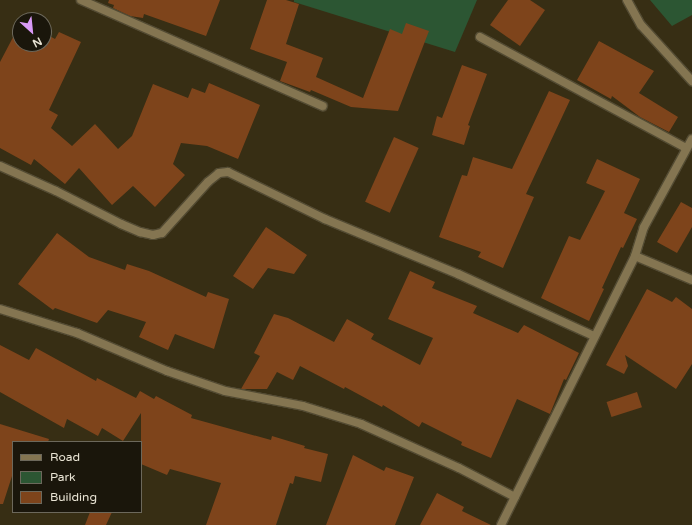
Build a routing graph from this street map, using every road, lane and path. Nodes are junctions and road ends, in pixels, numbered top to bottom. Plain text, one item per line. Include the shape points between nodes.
1 (81, 0) edge
2 (627, 0) edge
3 (480, 37) dead end
4 (692, 81) edge
5 (323, 106) dead end
6 (692, 139) edge
7 (686, 148) junction
8 (0, 166) edge
9 (635, 256) junction
10 (692, 280) edge
11 (0, 309) edge
12 (594, 336) junction
13 (515, 497) junction
14 (501, 525) edge

1 - 5 street
2 - 4 street via 641,25
3 - 7 street
6 - 7 street
7 - 9 street via 644,227
8 - 12 street via 121,224 153,235 162,233 208,182 219,174 228,172 325,219 458,274
9 - 10 street
9 - 12 street
11 - 13 street via 77,333 167,371 225,391 303,406 361,424 459,468
12 - 13 street
13 - 14 street

